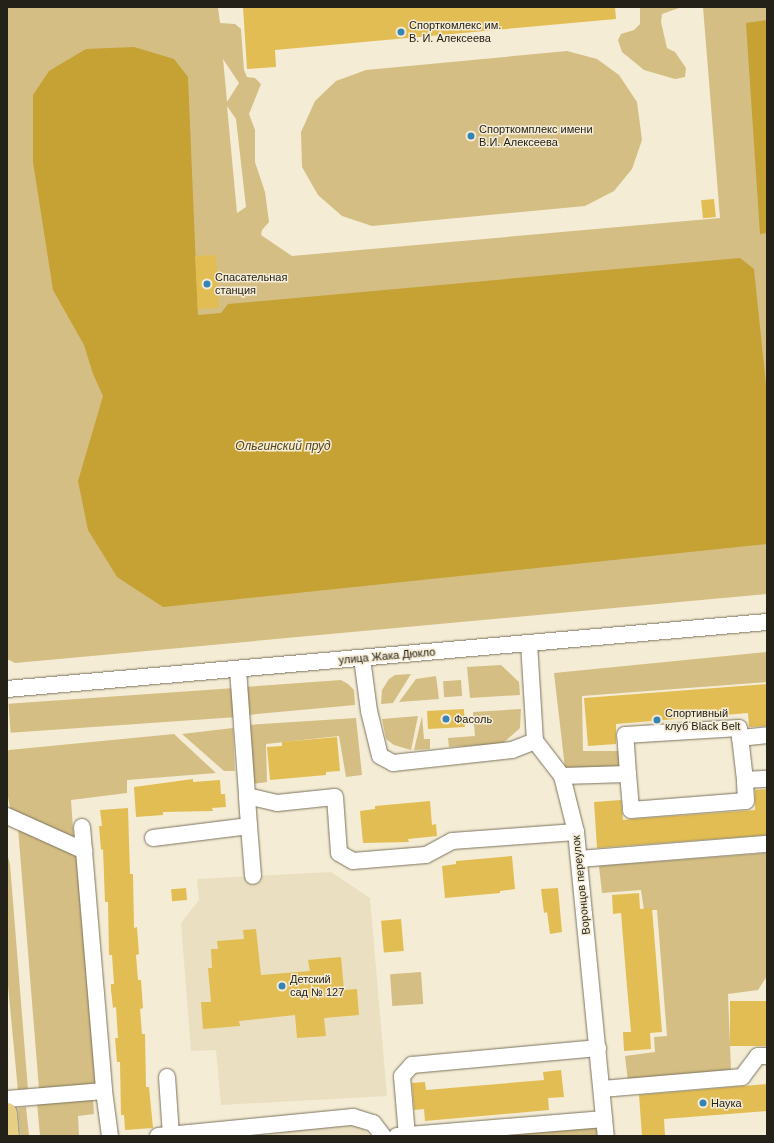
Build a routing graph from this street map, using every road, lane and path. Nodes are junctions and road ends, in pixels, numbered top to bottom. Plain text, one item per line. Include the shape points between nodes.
1 (767, 622) edge
2 (529, 643) junction
3 (362, 658) junction
4 (238, 669) junction
5 (7, 689) edge
6 (767, 735) edge
7 (740, 738) junction
8 (535, 741) junction
9 (628, 774) junction
10 (562, 776) junction
11 (744, 780) junction
12 (767, 780) edge
13 (247, 796) junction
14 (7, 816) edge
15 (249, 826) junction
16 (82, 827) dead end
17 (576, 832) junction
18 (153, 838) dead end
19 (767, 844) edge
20 (84, 851) junction
21 (579, 859) junction
22 (253, 876) dead end
23 (598, 1048) junction
24 (767, 1056) edge
25 (167, 1077) dead end
26 (602, 1089) junction
27 (104, 1091) junction
28 (7, 1099) edge
29 (7, 1113) edge
30 (604, 1119) junction
31 (9, 1136) edge
32 (110, 1136) edge
33 (164, 1136) edge
34 (383, 1136) edge
35 (398, 1136) edge
36 (407, 1136) edge
37 (606, 1136) edge

1 - 2 street, улица Жака Дюкло
2 - 3 street, улица Жака Дюкло
2 - 8 street
3 - 4 street, улица Жака Дюкло
3 - 8 street via 369,711 380,756 393,763 512,750
4 - 5 street, улица Жака Дюкло
4 - 13 street
6 - 7 street
7 - 9 street via 739,728 625,735
7 - 11 street
8 - 10 street, Воронцов переулок
9 - 10 street
9 - 11 street via 632,810 746,801
10 - 17 street, Воронцов переулок
11 - 12 street
13 - 15 street
13 - 17 street via 277,803 335,797 339,853 353,861 426,855 452,841
14 - 20 street
15 - 18 street
15 - 22 street
16 - 20 street
17 - 21 street, Воронцов переулок
19 - 21 street
20 - 27 street
21 - 23 street, Воронцов переулок
23 - 26 street, Воронцов переулок
23 - 36 street via 412,1065 402,1076
24 - 26 street via 758,1056 742,1077
25 - 33 street
26 - 30 street, Воронцов переулок
27 - 28 street
27 - 32 street
29 - 31 main road
30 - 36 street
30 - 37 street, Воронцов переулок
33 - 34 street via 354,1118 372,1123
35 - 36 street

